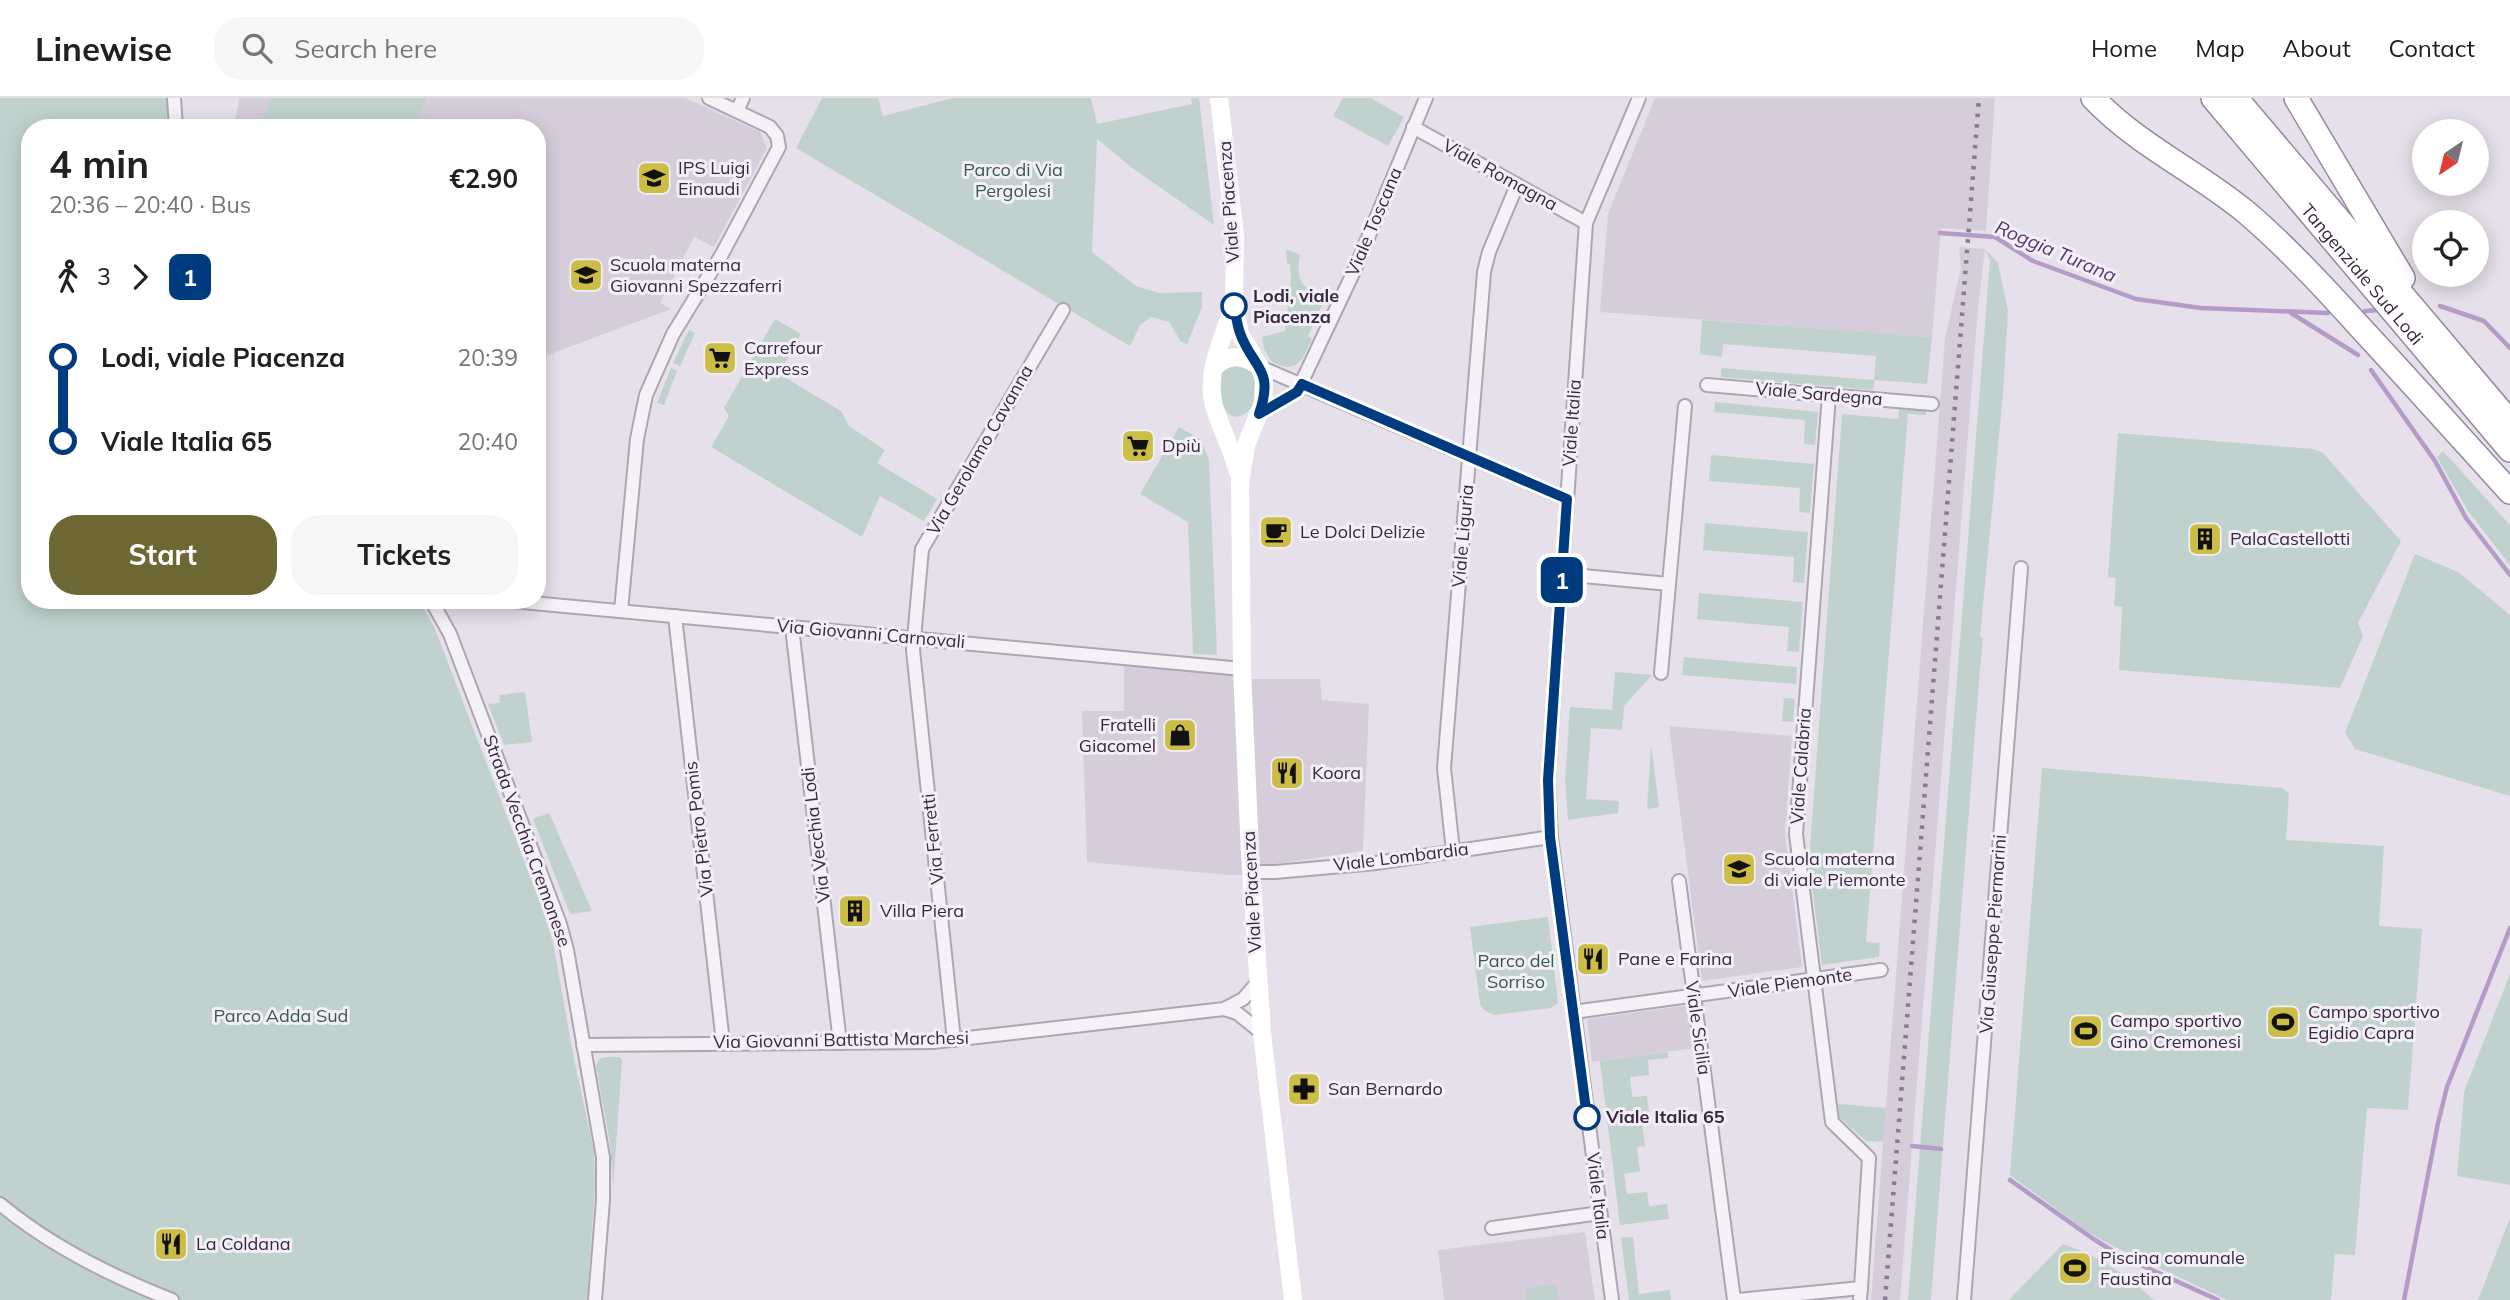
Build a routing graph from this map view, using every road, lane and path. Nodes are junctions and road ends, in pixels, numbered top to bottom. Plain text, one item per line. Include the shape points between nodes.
1 (174, 98) edge
2 (709, 98) edge
3 (743, 98) edge
4 (1219, 98) edge
5 (1426, 98) edge
6 (1639, 98) edge
7 (2093, 98) edge
8 (2213, 98) edge
9 (2236, 98) edge
10 (2296, 98) edge
11 (737, 111) junction
12 (175, 119) edge
13 (1413, 127) junction
14 (1517, 185) junction
15 (1586, 223) junction
16 (1234, 306) junction
17 (1063, 310) dead end
18 (2436, 334) junction
19 (1259, 367) junction
20 (1214, 368) junction
21 (1302, 384) junction
22 (1707, 385) dead end
23 (1829, 395) junction
24 (1932, 404) dead end
25 (1685, 406) dead end
26 (1259, 414) junction
27 (1219, 419) junction
28 (2510, 422) edge
29 (2510, 450) edge
30 (1469, 456) junction
31 (1240, 483) junction
32 (2510, 492) edge
33 (1567, 499) junction
34 (2021, 568) dead end
35 (1562, 574) junction
36 (1670, 584) junction
37 (546, 604) edge
38 (438, 609) edge
39 (621, 611) junction
40 (676, 616) junction
41 (792, 627) junction
42 (913, 638) junction
43 (1242, 669) junction
44 (1661, 673) dead end
45 (1550, 837) junction
46 (1453, 851) junction
47 (1251, 872) junction
48 (1679, 881) dead end
49 (1881, 970) dead end
50 (1813, 980) junction
51 (1258, 982) junction
52 (1694, 996) junction
53 (1224, 1009) junction
54 (1573, 1012) junction
55 (1262, 1033) junction
56 (954, 1040) junction
57 (723, 1043) junction
58 (839, 1043) junction
59 (583, 1045) junction
60 (0, 1204) edge
61 (1600, 1213) junction
62 (1492, 1228) dead end
63 (1860, 1294) edge
64 (172, 1300) edge
65 (595, 1300) edge
66 (1293, 1300) edge
67 (1612, 1300) edge
68 (1736, 1300) edge
69 (1964, 1300) edge

1 - 12 street
2 - 11 street
3 - 11 street
4 - 16 street, Viale Piacenza via 1235,236
5 - 13 street, Viale Toscana
6 - 15 street, Viale Italia
7 - 32 highway via 2138,139 2211,185 2280,243
8 - 29 highway, Tangenziale Sud Lodi
9 - 18 highway, Tangenziale Sud Lodi
10 - 18 highway
11 - 39 street via 764,123 777,136 779,147 673,334 646,395 637,439
13 - 14 street, Viale Romagna
13 - 21 street, Viale Toscana
14 - 15 street, Viale Romagna
14 - 30 street, Viale Liguria via 1485,265
15 - 33 street, Viale Italia
16 - 19 street, Viale Piacenza via 1240,334
16 - 20 street, Viale Piacenza
17 - 42 street, Via Gerolamo Cavanna via 922,549
18 - 28 highway, Tangenziale Sud Lodi
19 - 20 street via 1234,356
19 - 21 street
19 - 26 street via 1265,391
20 - 27 street via 1212,397
21 - 26 street via 1297,392
21 - 30 street
22 - 23 street, Viale Sardegna
23 - 24 street, Viale Sardegna
23 - 50 street, Viale Calabria via 1796,834
25 - 36 street
26 - 27 street via 1235,423
26 - 31 street, Viale Piacenza via 1246,445
27 - 31 street, Viale Piacenza
30 - 33 street
30 - 46 street, Viale Liguria via 1444,768
31 - 43 street, Viale Piacenza
33 - 35 street, Viale Italia
34 - 69 street, Via Giuseppe Piermarini
35 - 36 street
35 - 45 street, Viale Italia via 1548,780
36 - 44 street
37 - 39 street, Via Giovanni Carnovali
38 - 59 street, Strada Vecchia Cremonese via 560,924
39 - 40 street, Via Giovanni Carnovali
40 - 41 street, Via Giovanni Carnovali
40 - 57 street, Via Pietro Pomis
41 - 42 street, Via Giovanni Carnovali
41 - 58 street, Via Vecchia Lodi
42 - 43 street, Via Giovanni Carnovali
42 - 56 street, Via Ferretti
43 - 47 street, Viale Piacenza
45 - 46 street, Viale Lombardia
45 - 54 street, Viale Italia
46 - 47 street, Viale Lombardia via 1376,863
47 - 51 street, Viale Piacenza
48 - 52 street, Viale Sicilia
49 - 50 street, Viale Piemonte
50 - 52 street, Viale Piemonte
50 - 63 street, Viale Calabria via 1832,1122 1869,1158
51 - 53 street, Via Giovanni Battista Marchesi via 1243,999
51 - 55 street, Viale Piacenza
52 - 54 street, Viale Piemonte
52 - 68 street, Viale Sicilia
53 - 55 street via 1237,1013
53 - 56 street, Via Giovanni Battista Marchesi
54 - 61 street, Viale Italia
55 - 66 street, Viale Piacenza
56 - 58 street, Via Giovanni Battista Marchesi
57 - 58 street, Via Giovanni Battista Marchesi
57 - 59 street, Via Giovanni Battista Marchesi
59 - 65 street, Strada Vecchia Cremonese via 603,1157
60 - 64 street via 118,1278
61 - 62 street
61 - 67 street, Viale Italia
63 - 68 street

